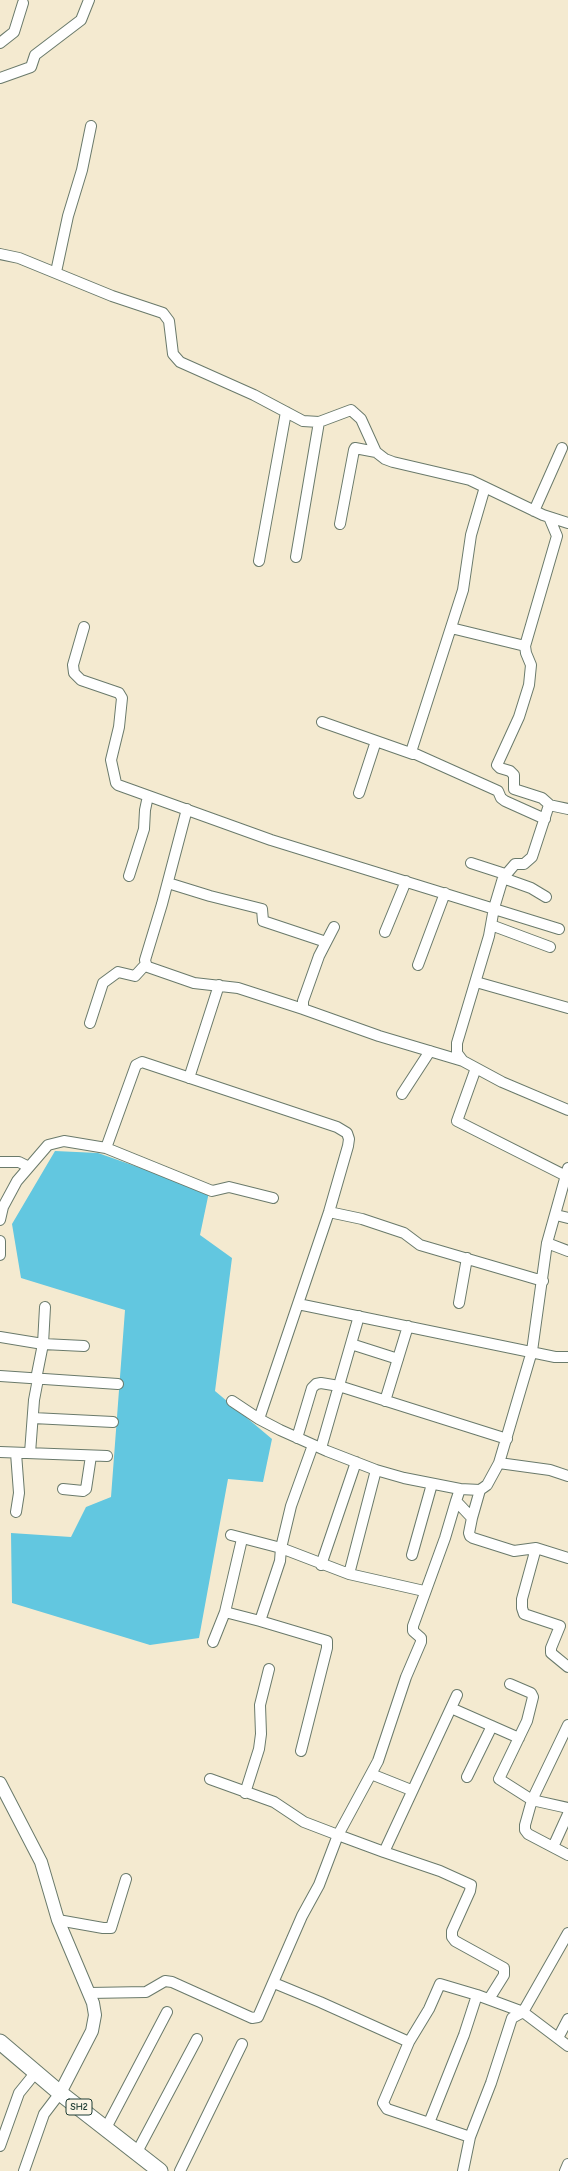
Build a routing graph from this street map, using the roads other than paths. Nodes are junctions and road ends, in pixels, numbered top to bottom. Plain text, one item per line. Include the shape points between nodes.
1 (89, 0) edge
2 (23, 3) dead end
3 (0, 43) edge
4 (0, 78) edge
5 (91, 126) dead end
6 (0, 254) edge
7 (56, 272) junction
8 (286, 412) junction
9 (319, 422) junction
10 (562, 448) dead end
11 (376, 452) junction
12 (485, 488) junction
13 (534, 511) junction
14 (549, 517) junction
15 (568, 523) edge
16 (340, 524) dead end
17 (296, 557) dead end
18 (259, 561) dead end
19 (84, 627) dead end
20 (452, 628) junction
21 (525, 646) junction
22 (322, 722) dead end
23 (376, 741) junction
24 (413, 754) junction
25 (359, 793) dead end
26 (148, 796) junction
27 (551, 806) junction
28 (187, 809) junction
29 (568, 809) edge
30 (545, 819) junction
31 (471, 863) dead end
32 (129, 876) dead end
33 (504, 876) junction
34 (406, 881) junction
35 (168, 883) junction
36 (445, 893) junction
37 (546, 897) dead end
38 (494, 908) junction
39 (491, 926) junction
40 (334, 927) dead end
41 (559, 929) dead end
42 (385, 932) dead end
43 (326, 942) junction
44 (550, 947) dead end
45 (146, 964) junction
46 (418, 965) dead end
47 (476, 982) junction
48 (219, 985) junction
49 (568, 1008) edge
50 (303, 1009) junction
51 (90, 1023) dead end
52 (430, 1051) junction
53 (463, 1061) junction
54 (476, 1068) junction
55 (189, 1078) junction
56 (402, 1094) dead end
57 (568, 1110) edge
58 (106, 1148) junction
59 (0, 1162) edge
60 (29, 1168) junction
61 (567, 1172) edge
62 (11, 1191) junction
63 (0, 1192) edge
64 (273, 1198) dead end
65 (329, 1212) junction
66 (556, 1215) junction
67 (568, 1218) edge
68 (0, 1220) edge
69 (0, 1241) edge
70 (548, 1243) junction
71 (568, 1251) edge
72 (0, 1255) edge
73 (467, 1258) junction
74 (543, 1281) junction
75 (459, 1303) dead end
76 (298, 1304) junction
77 (45, 1307) dead end
78 (359, 1316) junction
79 (408, 1326) junction
80 (0, 1337) edge
81 (43, 1344) junction
82 (351, 1344) junction
83 (84, 1346) dead end
84 (532, 1350) junction
85 (568, 1357) edge
86 (398, 1359) junction
87 (0, 1376) edge
88 (37, 1379) junction
89 (118, 1384) dead end
90 (339, 1386) junction
91 (232, 1401) dead end
92 (385, 1401) junction
93 (33, 1418) junction
94 (259, 1419) junction
95 (113, 1422) dead end
96 (297, 1438) junction
97 (507, 1439) junction
98 (317, 1447) junction
99 (0, 1452) edge
100 (16, 1453) junction
101 (30, 1454) junction
102 (91, 1456) junction
103 (107, 1456) dead end
104 (356, 1462) junction
105 (499, 1463) junction
106 (376, 1470) junction
107 (568, 1476) edge
108 (432, 1484) junction
109 (460, 1488) junction
110 (63, 1489) dead end
111 (480, 1490) junction
112 (456, 1502) junction
113 (16, 1512) dead end
114 (472, 1518) junction
115 (231, 1535) dead end
116 (242, 1539) junction
117 (281, 1548) junction
118 (536, 1548) junction
119 (412, 1555) dead end
120 (568, 1558) edge
121 (321, 1565) junction
122 (349, 1574) junction
123 (424, 1591) junction
124 (225, 1612) junction
125 (260, 1621) junction
126 (213, 1642) dead end
127 (568, 1667) edge
128 (269, 1669) dead end
129 (510, 1684) dead end
130 (457, 1695) dead end
131 (450, 1708) junction
132 (568, 1725) edge
133 (492, 1726) junction
134 (519, 1738) junction
135 (301, 1751) dead end
136 (371, 1774) junction
137 (467, 1777) dead end
138 (210, 1779) dead end
139 (0, 1783) edge
140 (411, 1790) junction
141 (245, 1793) junction
142 (532, 1800) junction
143 (568, 1808) edge
144 (568, 1814) edge
145 (338, 1835) junction
146 (553, 1847) junction
147 (384, 1852) junction
148 (568, 1855) edge
149 (126, 1879) dead end
150 (58, 1920) junction
151 (568, 1933) edge
152 (274, 1983) junction
153 (89, 1993) junction
154 (477, 1995) junction
155 (488, 1999) junction
156 (167, 2012) dead end
157 (523, 2012) junction
158 (568, 2020) edge
159 (558, 2038) junction
160 (197, 2039) dead end
161 (0, 2042) edge
162 (409, 2042) junction
163 (242, 2044) dead end
164 (568, 2046) edge
165 (36, 2072) junction
166 (60, 2093) junction
167 (429, 2123) junction
168 (106, 2128) junction
169 (470, 2137) junction
170 (0, 2146) edge
171 (137, 2152) junction
172 (568, 2164) edge
173 (24, 2171) edge
174 (160, 2171) edge
175 (180, 2171) edge
176 (463, 2171) edge
177 (565, 2171) edge

1 - 4 street via 81,20 35,55 29,69
2 - 3 street via 14,32
5 - 7 street
6 - 7 street via 19,258
7 - 8 street via 112,296 163,313 169,321 173,354 180,362
8 - 9 street via 303,421
8 - 18 street
9 - 11 street via 351,410 361,419
9 - 17 street
10 - 13 street
11 - 12 street via 393,462 470,480
11 - 16 street via 355,448
12 - 13 street
12 - 20 street via 471,535 463,590
13 - 14 street
14 - 15 street
14 - 21 street via 556,536
19 - 26 street via 73,666 74,673 80,680 121,695 123,703 111,760 116,783
20 - 21 street
20 - 24 street via 411,749
21 - 27 street via 531,665 529,685 519,717 496,765 514,775 514,789 542,798
22 - 23 street
23 - 24 street
23 - 25 street
24 - 30 street via 498,791 505,801
26 - 28 street
26 - 32 street via 144,829
27 - 29 street
27 - 30 street via 549,805
28 - 34 street via 250,833
28 - 35 street
30 - 33 street via 532,857 524,864 515,864
31 - 33 street
33 - 37 street
33 - 38 street
34 - 36 street
34 - 42 street
35 - 43 street via 262,909 263,920
35 - 45 street via 145,960
36 - 38 street
36 - 46 street
38 - 39 street
38 - 41 street
39 - 44 street
39 - 47 street
40 - 43 street
43 - 50 street via 314,970
45 - 48 street via 148,967 194,983
45 - 51 street via 136,975 118,972 103,983
47 - 49 street
47 - 53 street via 457,1043 457,1053
48 - 50 street via 246,990
48 - 55 street
50 - 52 street
52 - 53 street
52 - 56 street
53 - 54 street
54 - 57 street
54 - 61 street via 457,1121
55 - 58 street via 139,1062
55 - 65 street via 338,1127 347,1133 348,1146
58 - 60 street via 64,1141 54,1143 41,1152
58 - 64 street via 212,1191 229,1187
59 - 60 street via 19,1162
60 - 62 street
61 - 66 street
62 - 63 street
62 - 68 street
65 - 73 street via 390,1228 404,1233 420,1245
65 - 76 street
66 - 67 street
66 - 70 street
69 - 72 street
70 - 71 street
70 - 74 street
73 - 74 street
73 - 75 street
74 - 84 street
76 - 78 street
76 - 94 street
77 - 81 street
78 - 79 street
78 - 82 street
79 - 84 street
79 - 86 street
80 - 81 street
81 - 83 street
81 - 88 street
82 - 86 street
82 - 90 street
84 - 85 street via 556,1357
84 - 97 street
86 - 92 street
87 - 88 street
88 - 89 street
88 - 93 street
90 - 92 street
90 - 96 street via 316,1384 312,1388
90 - 98 street
91 - 94 street
92 - 97 street
93 - 95 street
93 - 101 street
94 - 96 street
96 - 98 street
97 - 105 street
98 - 104 street
98 - 117 street via 292,1506
99 - 100 street
100 - 101 street
100 - 113 street via 19,1493
101 - 102 street
102 - 103 street
102 - 110 street via 86,1489
104 - 106 street
104 - 121 street
105 - 107 street via 550,1470
105 - 111 street via 486,1485
106 - 108 street
106 - 122 street
108 - 109 street
108 - 119 street
109 - 111 street
109 - 112 street
111 - 114 street
112 - 114 street
112 - 123 street
114 - 118 street via 469,1533 473,1538 514,1551
115 - 116 street
116 - 117 street
116 - 124 street
117 - 121 street
117 - 125 street via 280,1561
118 - 120 street
118 - 127 street via 522,1599 522,1608 524,1614 560,1626 551,1653
121 - 122 street
122 - 123 street
123 - 136 street via 412,1629 421,1638 421,1642
124 - 125 street
124 - 126 street
125 - 135 street via 327,1641
128 - 141 street via 260,1705 259,1749
129 - 134 street via 533,1695 527,1721
130 - 131 street
131 - 133 street
131 - 140 street
132 - 142 street
133 - 134 street
133 - 137 street
134 - 142 street via 500,1779
136 - 140 street
136 - 145 street
138 - 141 street
139 - 150 street via 41,1862
140 - 147 street
141 - 145 street via 274,1802 304,1822
142 - 143 street
142 - 146 street via 525,1830
144 - 146 street
145 - 147 street
145 - 152 street via 319,1884 302,1916
146 - 148 street
147 - 155 street via 440,1871 471,1885 452,1931 452,1937 504,1968 504,1975
149 - 150 street via 111,1928
150 - 153 street
151 - 157 street
152 - 153 street via 255,2019 172,1982 165,1981 150,1992
152 - 162 street
153 - 166 street via 95,2015 92,2031
154 - 155 street
154 - 162 street via 440,1984
154 - 167 street
155 - 157 street
156 - 168 street
157 - 159 street
157 - 169 street via 512,2018 509,2025 491,2083
158 - 159 street
159 - 164 street
160 - 171 street
161 - 165 main road, SH2
162 - 167 street via 383,2103 387,2109
163 - 175 street
165 - 166 main road, SH2
165 - 170 street via 19,2094
166 - 168 main road, SH2
166 - 173 street via 44,2114
167 - 169 street
168 - 171 main road, SH2
169 - 176 street
171 - 174 main road, SH2
172 - 177 street

